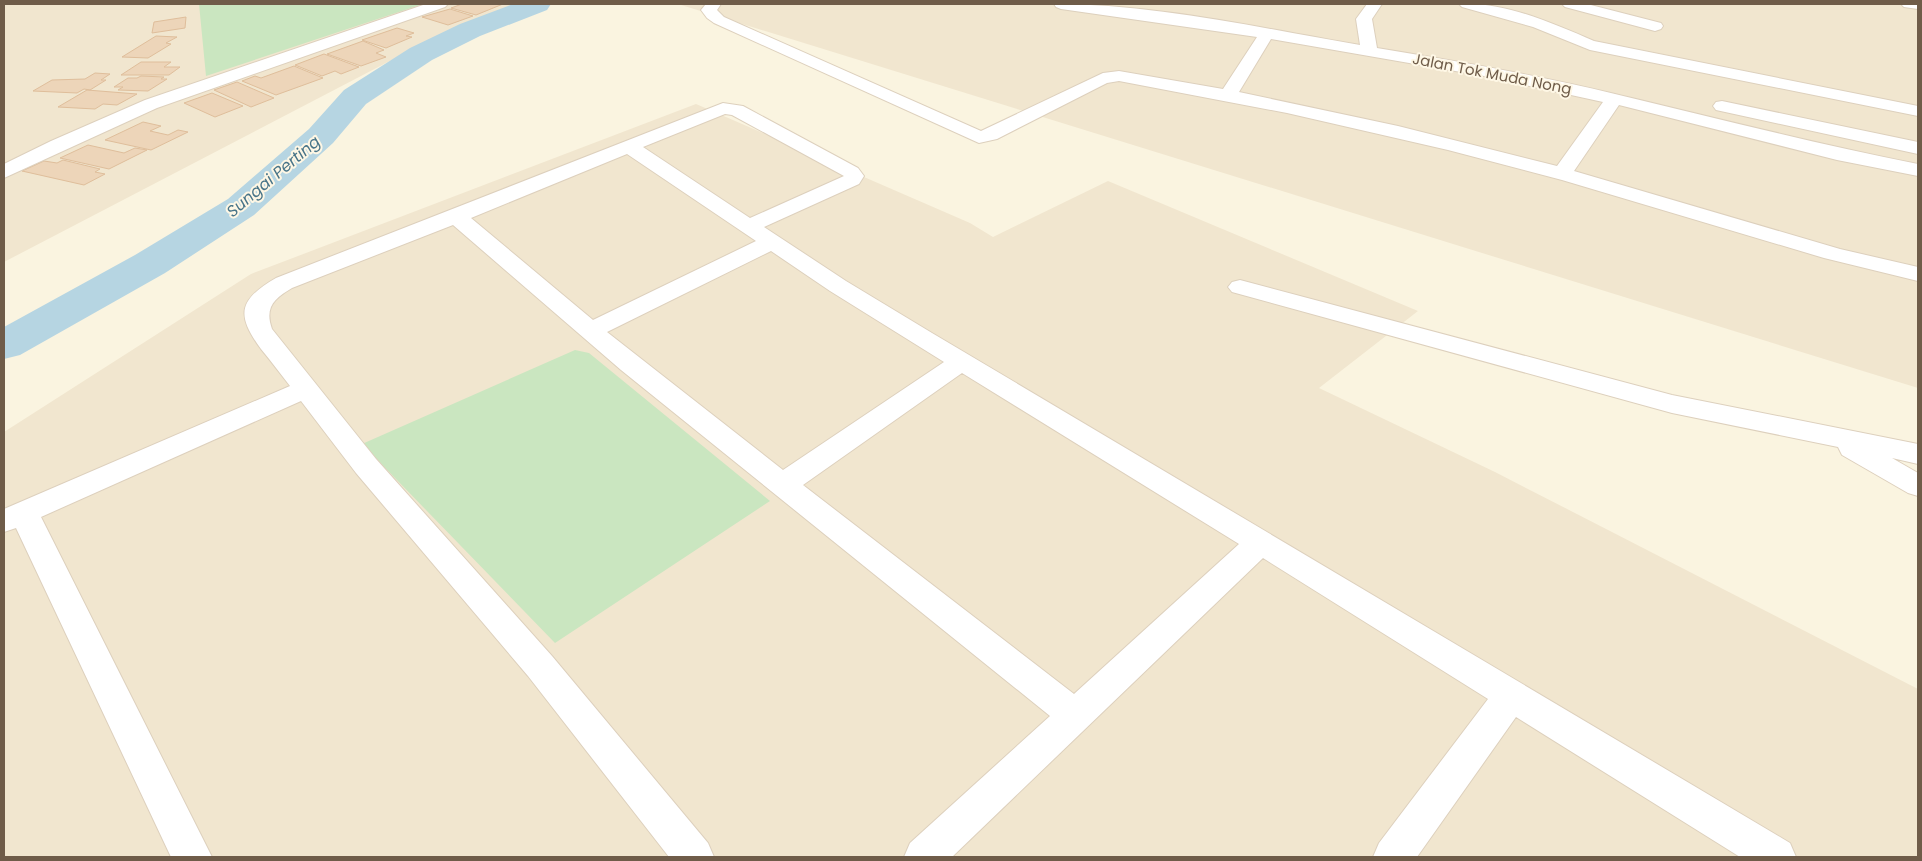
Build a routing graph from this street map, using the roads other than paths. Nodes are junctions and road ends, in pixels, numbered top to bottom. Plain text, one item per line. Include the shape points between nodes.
1 (440, 4) edge
2 (714, 4) edge
3 (1061, 4) edge
4 (1357, 4) edge
5 (1375, 4) edge
6 (1466, 4) edge
7 (1570, 4) edge
8 (1909, 4) edge
9 (1085, 5) edge
10 (1918, 6) edge
11 (1616, 16) junction
12 (1364, 19) junction
13 (1655, 26) dead end
14 (1267, 34) junction
15 (1580, 41) junction
16 (1369, 50) junction
17 (1228, 94) junction
18 (1669, 96) dead end
19 (1614, 99) junction
20 (1688, 99) dead end
21 (1707, 103) dead end
22 (1918, 111) edge
23 (58, 145) junction
24 (628, 146) junction
25 (1918, 148) edge
26 (6, 149) dead end
27 (1918, 170) edge
28 (4, 172) edge
29 (1562, 174) junction
30 (456, 216) junction
31 (760, 234) junction
32 (1918, 274) edge
33 (1240, 287) dead end
34 (591, 330) junction
35 (961, 362) junction
36 (305, 389) junction
37 (1832, 437) junction
38 (1918, 454) edge
39 (783, 484) junction
40 (1918, 486) edge
41 (13, 516) edge
42 (1261, 542) junction
43 (1511, 695) junction
44 (1076, 715) junction
45 (192, 857) edge
46 (694, 857) edge
47 (924, 857) edge
48 (1393, 857) edge
49 (1776, 857) edge

1 - 23 street via 151,104
2 - 17 street via 709,10 719,20 979,137 990,135 1106,76
3 - 9 street, Jalan Tok Muda Nong
4 - 12 street
5 - 12 street
6 - 15 street via 1539,24
7 - 11 street
8 - 10 street
9 - 14 street, Jalan Tok Muda Nong
11 - 13 street
11 - 15 street
12 - 16 street
14 - 16 street, Jalan Tok Muda Nong
14 - 17 street
15 - 22 street
16 - 19 street, Jalan Tok Muda Nong via 1484,70
17 - 29 street via 1401,132
18 - 20 street
19 - 27 street, Jalan Tok Muda Nong via 1837,154
19 - 29 street
21 - 25 street
23 - 26 street
23 - 28 street
24 - 30 street
24 - 31 street
24 - 31 street via 728,107 854,176
29 - 32 street via 1823,251
30 - 34 street
30 - 36 street via 284,283 262,298 257,310 258,326
31 - 34 street
31 - 35 street
33 - 37 street via 1672,404
34 - 39 street
35 - 39 street
35 - 42 street
36 - 41 street
36 - 46 street via 366,466 540,666
37 - 38 street
37 - 40 street
39 - 44 street
41 - 45 street
42 - 43 street
42 - 44 street
43 - 48 street
43 - 49 street
44 - 47 street

